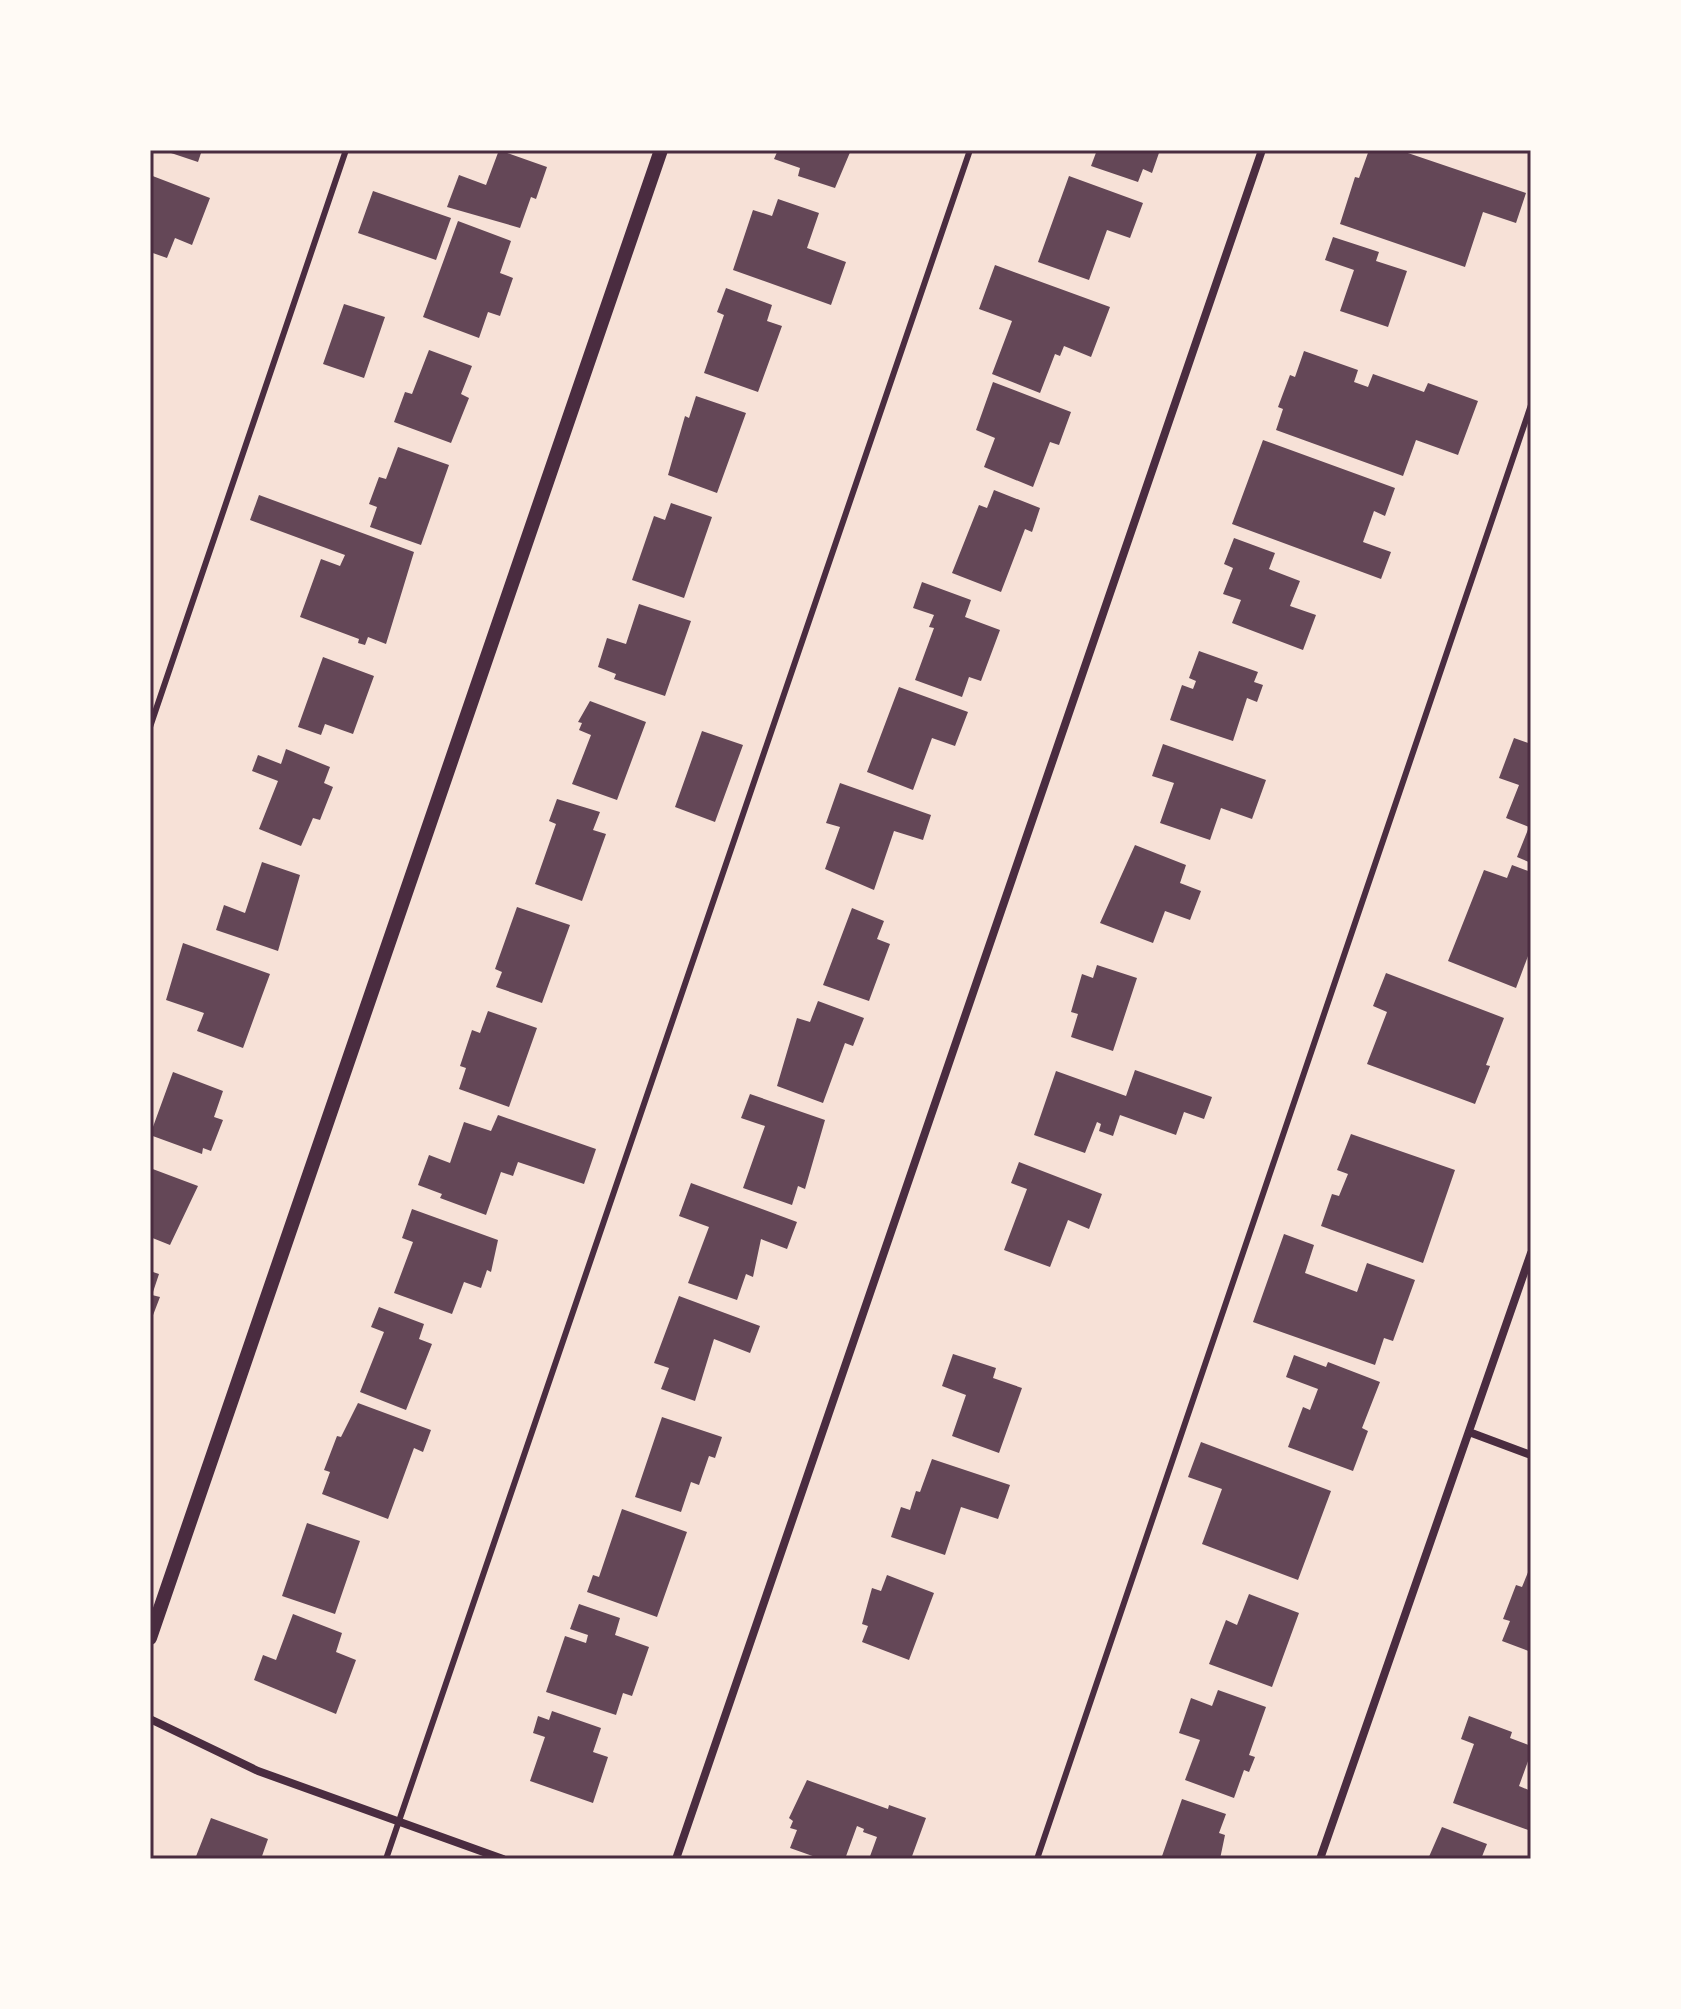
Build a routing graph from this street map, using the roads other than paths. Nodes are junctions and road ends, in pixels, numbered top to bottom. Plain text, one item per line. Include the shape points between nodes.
1 (346, 150) edge
2 (661, 150) edge
3 (970, 150) edge
4 (1262, 150) edge
5 (1531, 405) edge
6 (150, 727) edge
7 (1531, 1253) edge
8 (1469, 1432) junction
9 (1531, 1455) edge
10 (150, 1638) edge
11 (150, 1719) edge
12 (398, 1822) junction
13 (386, 1859) edge
14 (503, 1859) edge
15 (676, 1859) edge
16 (1037, 1859) edge
17 (1320, 1859) edge

1 - 6 lane
2 - 10 street
3 - 12 lane
4 - 15 street
5 - 16 lane
7 - 8 street
8 - 9 street
8 - 17 street
11 - 12 street via 258,1771
12 - 13 lane
12 - 14 street

